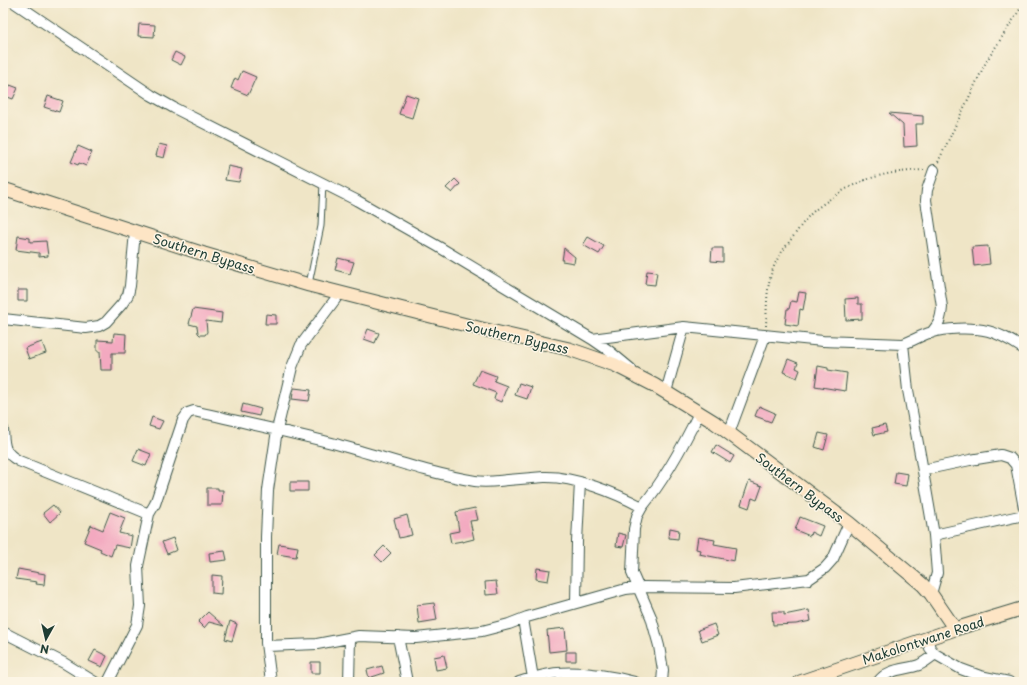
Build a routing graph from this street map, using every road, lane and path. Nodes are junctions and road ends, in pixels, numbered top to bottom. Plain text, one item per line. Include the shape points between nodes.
1 (16, 3) edge
2 (1024, 3) edge
3 (934, 170) junction
4 (323, 183) junction
5 (3, 189) edge
6 (135, 232) junction
7 (309, 285) junction
8 (340, 293) junction
9 (3, 319) edge
10 (684, 327) junction
11 (931, 333) junction
12 (765, 336) junction
13 (592, 339) junction
14 (903, 344) junction
15 (1024, 349) edge
16 (640, 377) junction
17 (666, 392) junction
18 (699, 413) junction
19 (3, 428) edge
20 (277, 430) junction
21 (729, 433) junction
22 (923, 470) junction
23 (580, 482) junction
24 (642, 507) junction
25 (1024, 508) edge
26 (150, 514) junction
27 (1024, 515) edge
28 (849, 523) junction
29 (934, 535) junction
30 (639, 588) junction
31 (931, 594) junction
32 (576, 603) junction
33 (1023, 609) edge
34 (523, 619) junction
35 (955, 629) junction
36 (3, 632) edge
37 (398, 637) junction
38 (350, 638) junction
39 (927, 638) junction
40 (267, 646) junction
41 (935, 654) junction
42 (533, 678) junction
43 (95, 682) edge
44 (108, 682) edge
45 (271, 682) edge
46 (350, 682) edge
47 (407, 682) edge
48 (519, 682) edge
49 (635, 682) edge
50 (662, 682) edge
51 (800, 682) edge
52 (878, 682) edge
53 (1009, 682) edge

1 - 4 street via 151,95
2 - 3 path via 986,62
3 - 11 street via 926,200 942,316
3 - 12 path via 897,171 876,176 843,190 813,211 772,270
4 - 7 lane via 321,226
4 - 13 street via 439,247
5 - 6 street, Southern Bypass
6 - 7 street, Southern Bypass
6 - 9 street via 128,295 106,322 86,328
7 - 8 street, Southern Bypass
8 - 16 street, Southern Bypass via 570,349
8 - 20 street via 301,345 292,367
10 - 12 street
10 - 13 street
10 - 17 street
11 - 14 street
11 - 15 street via 972,328 1004,337
12 - 14 street via 849,343
12 - 21 street
13 - 16 street
14 - 22 street via 908,390
16 - 17 street, Southern Bypass
17 - 18 street, Southern Bypass
18 - 21 street, Southern Bypass
18 - 24 street via 677,456
19 - 26 street via 4,448 9,456 19,462
20 - 23 street via 476,482 547,477
20 - 26 street via 194,411 188,413 156,504
20 - 40 street via 268,490
21 - 28 street, Southern Bypass
22 - 25 street via 970,460 1001,456 1010,458 1016,465
22 - 29 street
23 - 24 street
23 - 32 street
24 - 30 street via 634,529 632,566 632,573
26 - 44 street via 138,566 137,625
27 - 29 street
28 - 30 street via 833,559 809,579 734,588
28 - 31 street, Southern Bypass
29 - 31 street via 937,573
30 - 32 street via 626,589
30 - 50 street via 659,646
31 - 35 street, Southern Bypass
32 - 34 street
33 - 35 street, Makolontwane Road
34 - 37 street via 482,632
34 - 42 street
35 - 39 street, Makolontwane Road
36 - 43 street
37 - 38 street via 368,635
37 - 47 street
38 - 40 street via 317,644
38 - 46 street
39 - 41 street
39 - 51 street, Makolontwane Road
40 - 45 street
41 - 52 street via 918,665 893,671
41 - 53 street via 961,669
42 - 48 street
42 - 49 street via 559,673 582,673

